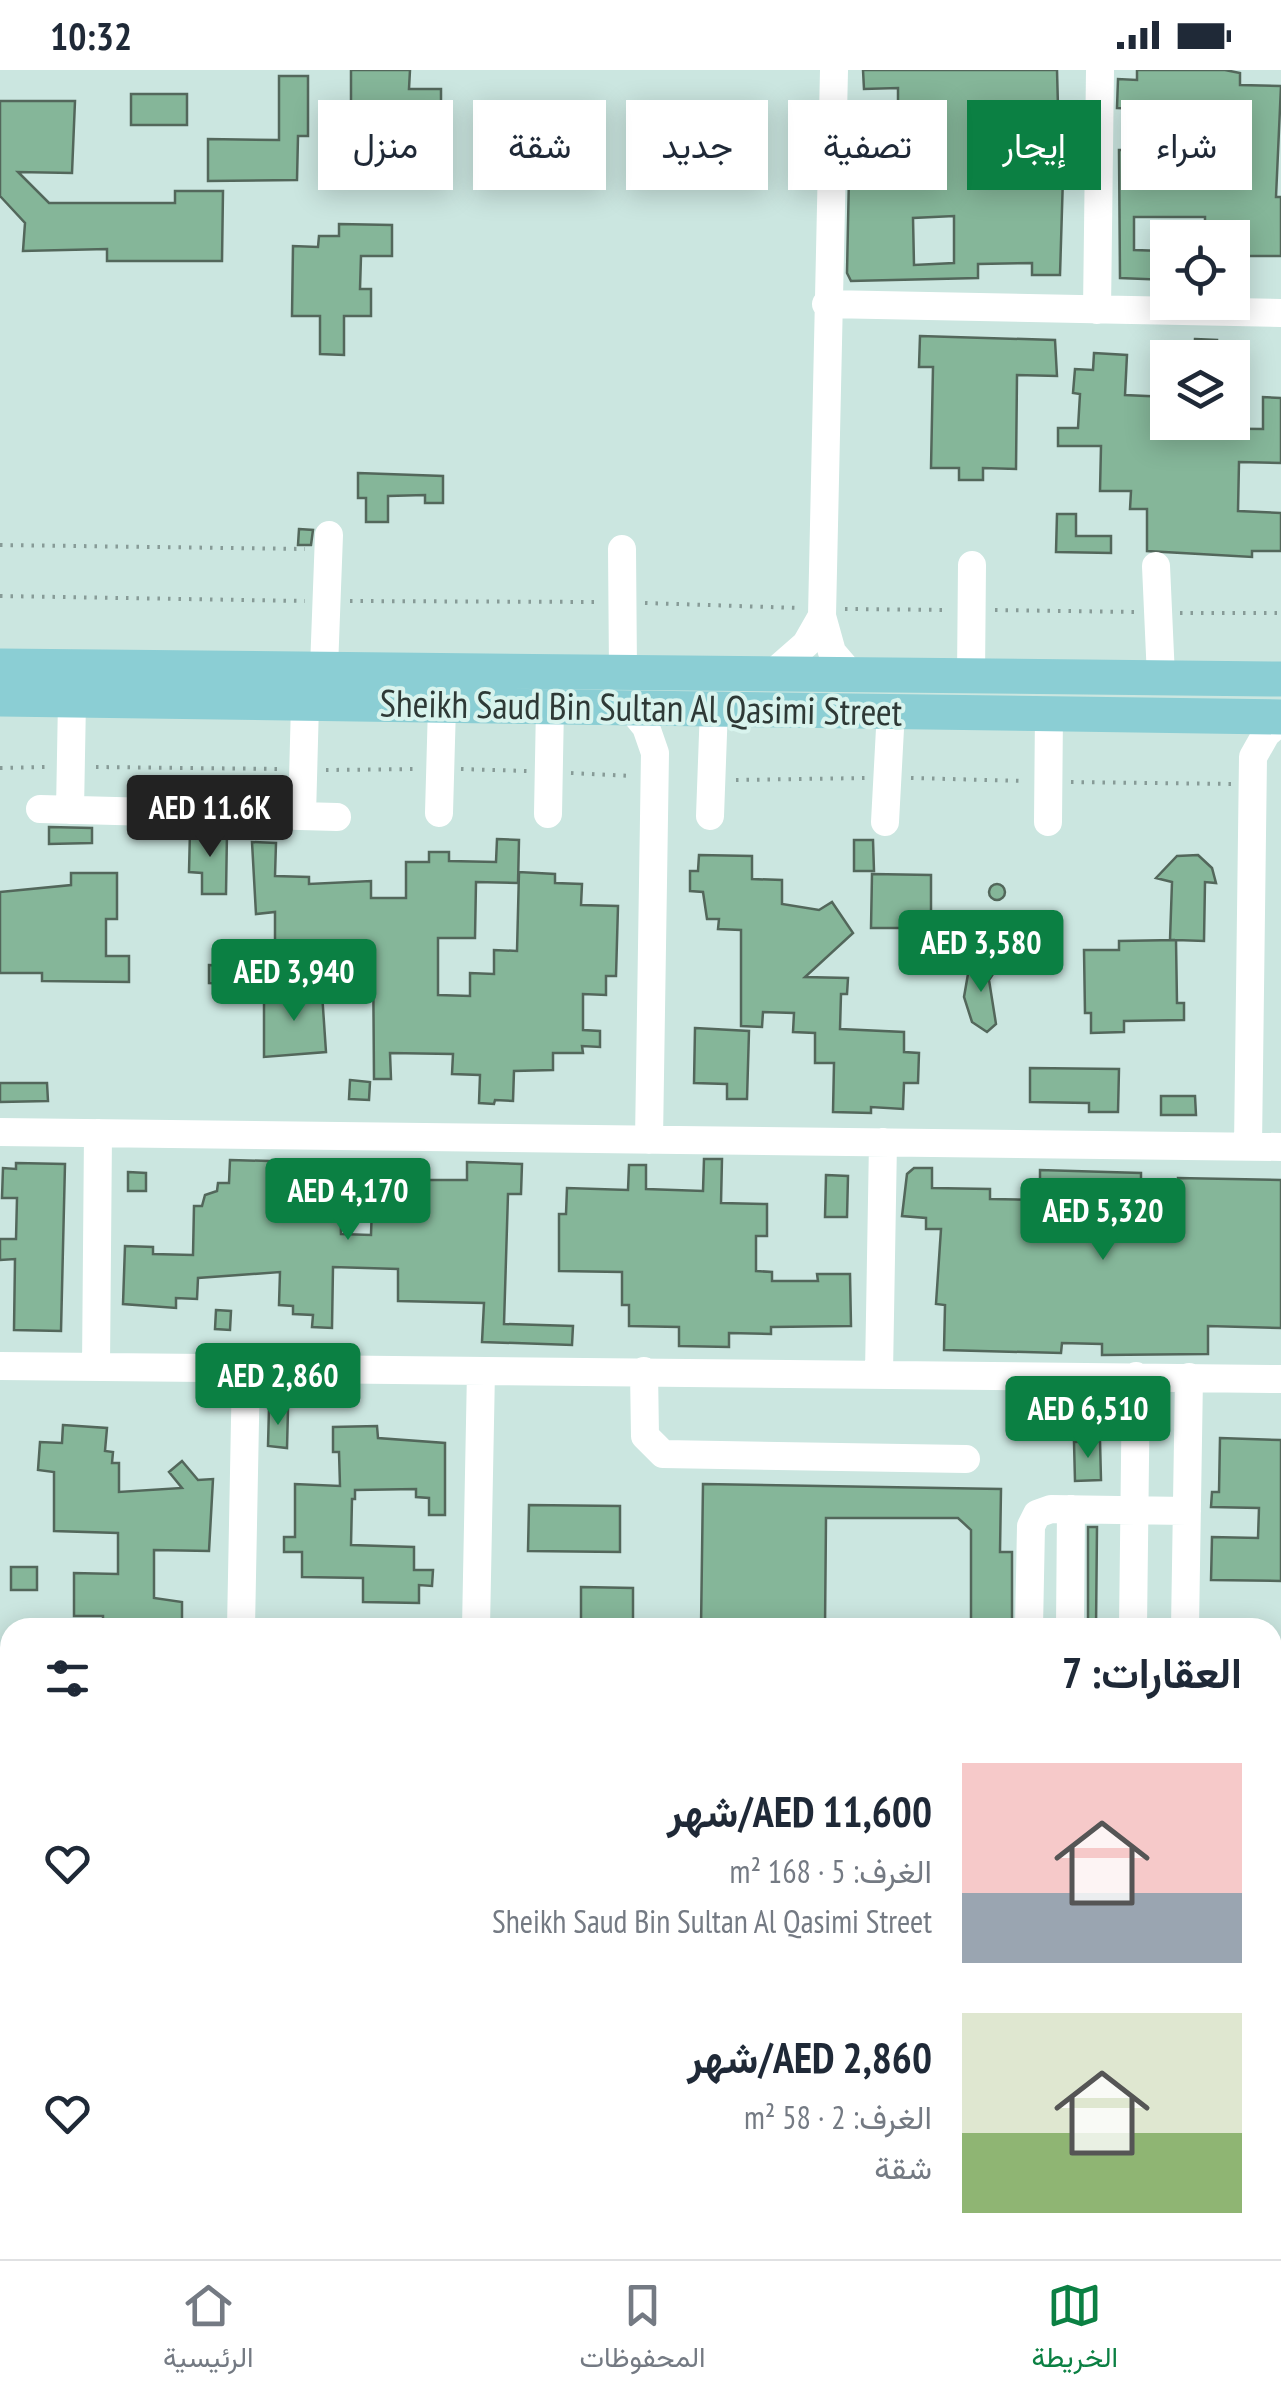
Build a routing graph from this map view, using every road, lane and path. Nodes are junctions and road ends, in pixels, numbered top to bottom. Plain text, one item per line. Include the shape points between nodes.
1 (834, 70) edge
2 (1100, 70) edge
3 (826, 304) junction
4 (1097, 310) junction
5 (1281, 314) edge
6 (329, 542) joint
7 (0, 544) edge
8 (622, 549) dead end
9 (972, 565) dead end
10 (1156, 566) dead end
11 (822, 616) junction
12 (242, 665) junction
13 (0, 666) edge
14 (324, 668) junction
15 (623, 671) junction
16 (774, 672) junction
17 (850, 673) junction
18 (971, 676) junction
19 (1161, 677) junction
20 (1281, 680) edge
21 (0, 699) edge
22 (72, 701) junction
23 (208, 703) junction
24 (306, 704) junction
25 (442, 706) junction
26 (550, 706) junction
27 (629, 706) junction
28 (700, 707) junction
29 (890, 710) junction
30 (1049, 712) junction
31 (1218, 716) junction
32 (1281, 719) edge
33 (655, 752) junction
34 (1253, 757) junction
35 (40, 809) dead end
36 (70, 810) junction
37 (439, 813) dead end
38 (548, 814) dead end
39 (302, 816) junction
40 (710, 816) dead end
41 (337, 817) dead end
42 (885, 822) dead end
43 (1048, 822) dead end
44 (0, 1132) edge
45 (98, 1133) junction
46 (649, 1140) junction
47 (883, 1142) junction
48 (1248, 1146) junction
49 (1281, 1147) edge
50 (0, 1366) edge
51 (96, 1368) junction
52 (246, 1369) junction
53 (481, 1371) junction
54 (644, 1371) junction
55 (879, 1373) junction
56 (1136, 1376) junction
57 (1188, 1377) junction
58 (1281, 1379) edge
59 (966, 1460) dead end
60 (1134, 1508) junction
61 (1071, 1509) junction
62 (1187, 1511) junction
63 (241, 1618) edge
64 (476, 1618) edge
65 (1029, 1618) edge
66 (1070, 1618) edge
67 (1133, 1618) edge
68 (1186, 1618) edge

1 - 3 street
2 - 4 street
3 - 4 street
3 - 11 street
4 - 5 street
6 - 7 path
6 - 14 street
8 - 15 street
9 - 18 street
10 - 19 street
11 - 16 street via 806,644
11 - 17 street via 832,652
12 - 13 main road, Sheikh Saud Bin Sultan Al Qasimi Street
12 - 14 main road, Sheikh Saud Bin Sultan Al Qasimi Street
12 - 23 main road via 213,676
14 - 15 main road, Sheikh Saud Bin Sultan Al Qasimi Street
15 - 16 main road, Sheikh Saud Bin Sultan Al Qasimi Street
16 - 17 main road, Sheikh Saud Bin Sultan Al Qasimi Street
17 - 18 main road, Sheikh Saud Bin Sultan Al Qasimi Street
18 - 19 main road, Sheikh Saud Bin Sultan Al Qasimi Street
19 - 20 main road, Sheikh Saud Bin Sultan Al Qasimi Street
21 - 22 main road, Sheikh Saud Bin Sultan Al Qasimi Street
22 - 23 main road, Sheikh Saud Bin Sultan Al Qasimi Street
22 - 36 street
23 - 24 main road, Sheikh Saud Bin Sultan Al Qasimi Street
24 - 25 main road, Sheikh Saud Bin Sultan Al Qasimi Street
24 - 39 street
25 - 26 main road, Sheikh Saud Bin Sultan Al Qasimi Street
25 - 37 street
26 - 27 main road, Sheikh Saud Bin Sultan Al Qasimi Street
26 - 38 street
27 - 28 main road, Sheikh Saud Bin Sultan Al Qasimi Street
27 - 33 street
28 - 29 main road, Sheikh Saud Bin Sultan Al Qasimi Street
28 - 33 street via 666,727
28 - 40 street
29 - 30 main road, Sheikh Saud Bin Sultan Al Qasimi Street
29 - 42 street
30 - 31 main road, Sheikh Saud Bin Sultan Al Qasimi Street
30 - 43 street
31 - 32 main road, Sheikh Saud Bin Sultan Al Qasimi Street
31 - 34 street
32 - 34 street
33 - 46 street
34 - 48 street
35 - 36 street
36 - 39 street
39 - 41 street
44 - 45 street
45 - 46 street
45 - 51 street
46 - 47 street
47 - 48 street
47 - 55 street
48 - 49 street
50 - 51 street
51 - 52 street
52 - 53 street
52 - 63 street
53 - 54 street
53 - 64 street
54 - 55 street
54 - 59 street via 645,1436 663,1454
55 - 56 street
56 - 57 street
56 - 60 street
57 - 58 street
57 - 62 street
60 - 61 street
60 - 62 street
60 - 67 street
61 - 65 street via 1044,1510 1033,1520
61 - 66 street
62 - 68 street

